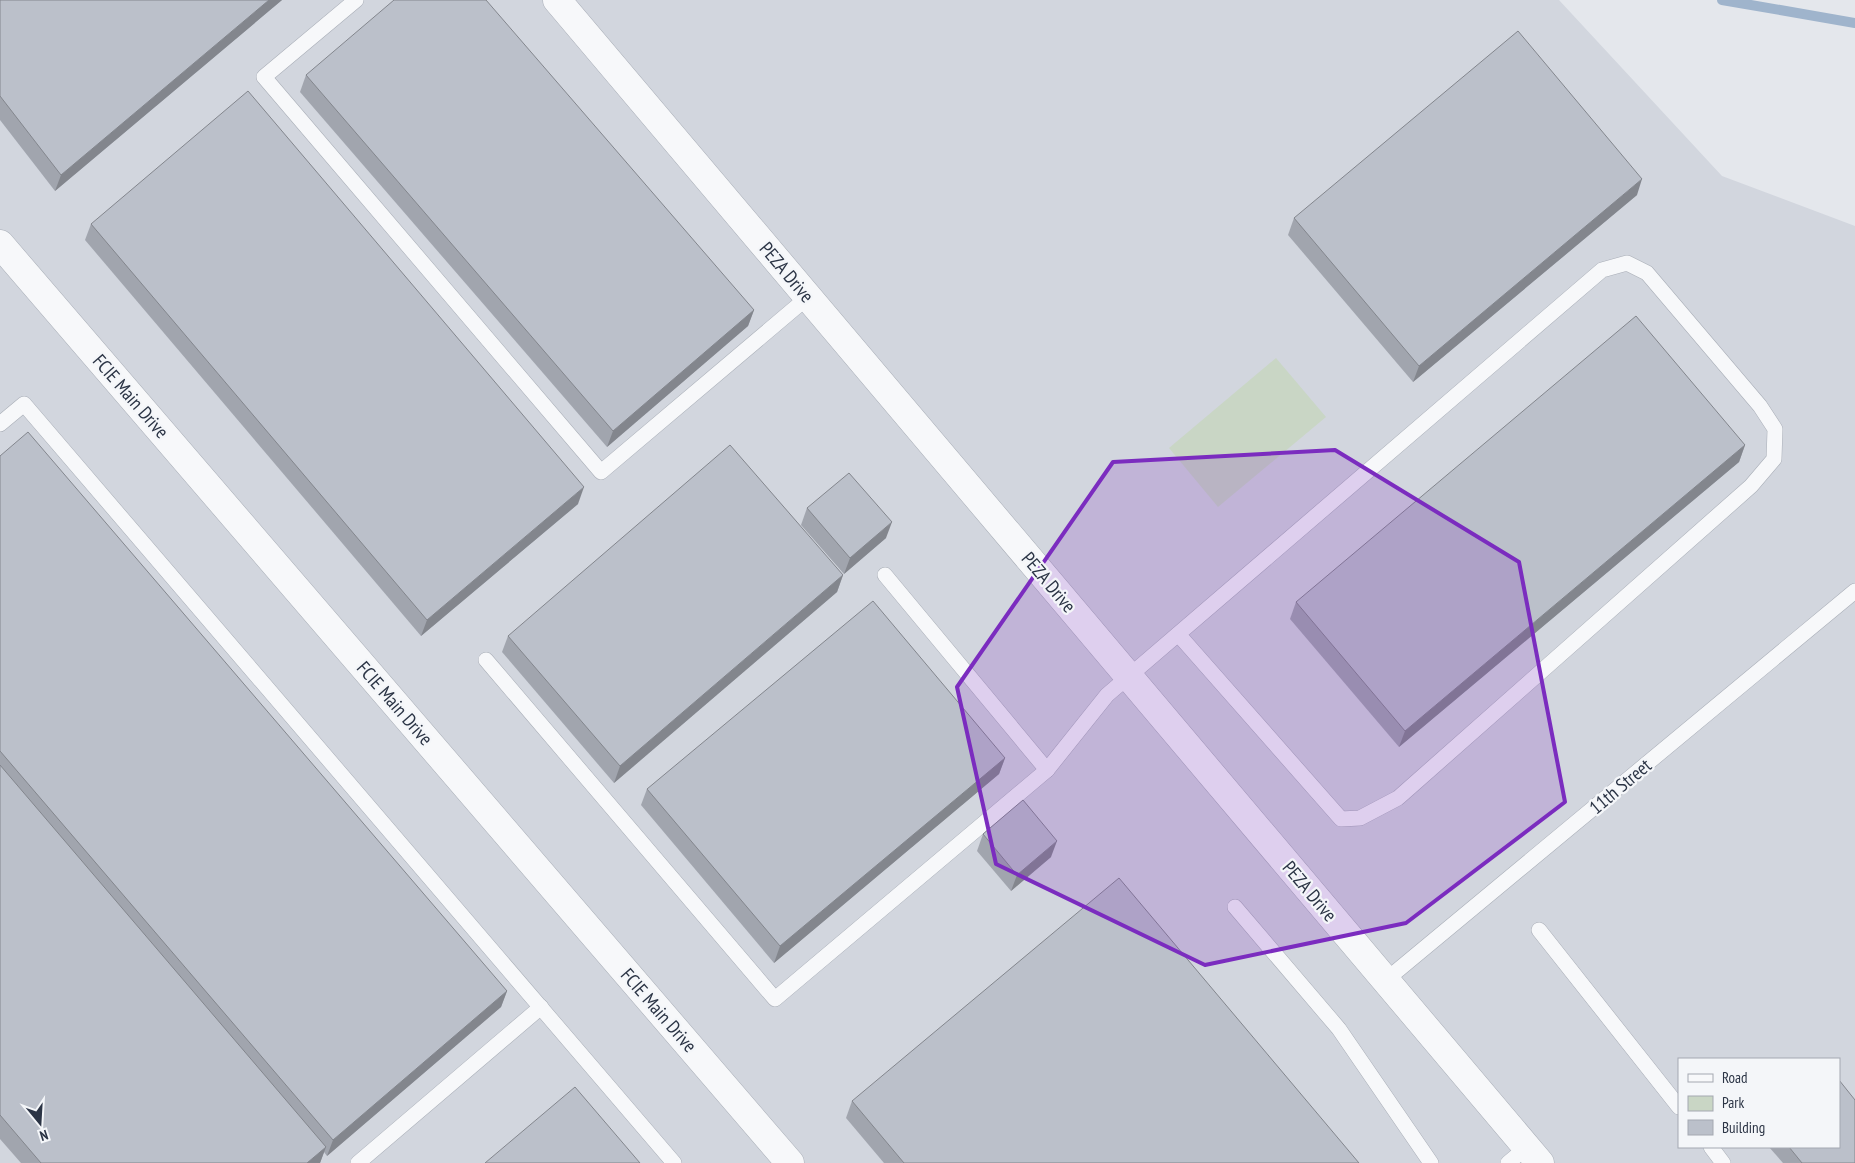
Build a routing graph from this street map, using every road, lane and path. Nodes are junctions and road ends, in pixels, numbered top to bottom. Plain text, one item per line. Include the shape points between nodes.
1 (356, 0) edge
2 (557, 0) edge
3 (0, 244) edge
4 (808, 297) junction
5 (0, 424) edge
6 (885, 575) dead end
7 (1855, 591) edge
8 (1178, 634) junction
9 (486, 660) dead end
10 (1129, 676) junction
11 (1047, 770) junction
12 (1235, 907) dead end
13 (1539, 930) dead end
14 (1386, 980) junction
15 (541, 1007) junction
16 (1678, 1105) edge
17 (1712, 1148) edge
18 (1525, 1158) edge
19 (358, 1163) edge
20 (674, 1163) edge
21 (790, 1163) edge
22 (1431, 1163) edge
23 (1724, 1163) edge

1 - 4 lane via 264,77 601,472
2 - 4 street, PEZA Drive
3 - 21 street, FCIE Main Drive
4 - 10 street, PEZA Drive
5 - 15 lane via 24,404
6 - 11 lane
7 - 14 lane, 11th Street
8 - 8 lane via 1602,270 1627,263 1647,274 1760,406 1775,429 1774,459 1751,486 1398,798 1360,818 1341,819
8 - 10 lane
9 - 11 lane via 775,999
10 - 11 lane via 1107,695
10 - 14 street, PEZA Drive
12 - 22 lane via 1339,1029
13 - 16 lane
14 - 18 street, PEZA Drive
15 - 19 lane
15 - 20 lane
17 - 23 lane

